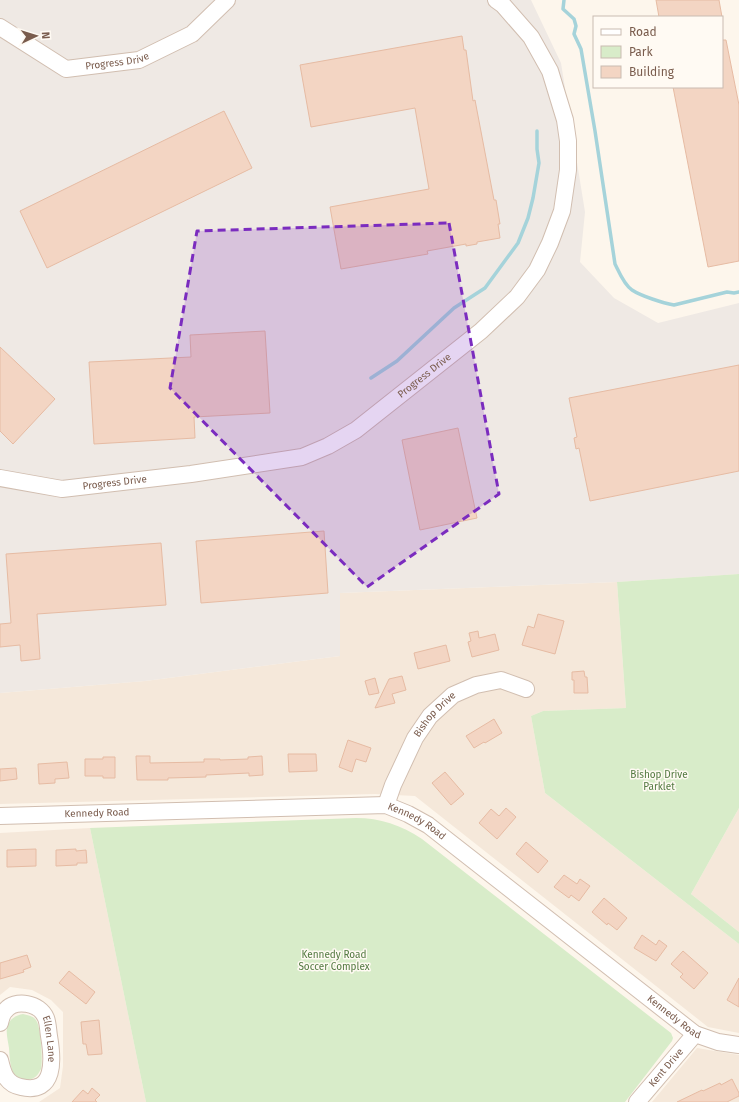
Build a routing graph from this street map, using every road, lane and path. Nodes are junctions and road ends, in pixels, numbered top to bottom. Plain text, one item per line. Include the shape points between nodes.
1 (228, 0) edge
2 (496, 0) edge
3 (0, 27) edge
4 (0, 478) edge
5 (526, 689) dead end
6 (386, 804) junction
7 (0, 816) edge
8 (0, 1023) edge
9 (695, 1034) junction
10 (739, 1045) edge
11 (0, 1060) edge
12 (637, 1102) edge

1 - 3 street, Progress Drive via 192,34 139,60 66,69
2 - 4 street, Progress Drive via 531,37 550,71 565,120 568,141 568,170 562,211 537,270 517,297 481,331 356,430 302,457 191,474 62,489
5 - 6 street, Bishop Drive via 501,680 476,685 453,696 430,716 415,738
6 - 7 street, Kennedy Road
6 - 9 street, Kennedy Road via 428,825
8 - 11 street, Ellen Lane via 5,1011 14,1005 24,1003 41,1010 46,1018 52,1050 51,1072 45,1083 29,1088 19,1087 11,1084 4,1076
9 - 10 street, Kennedy Road via 718,1042
9 - 12 street, Kent Drive

